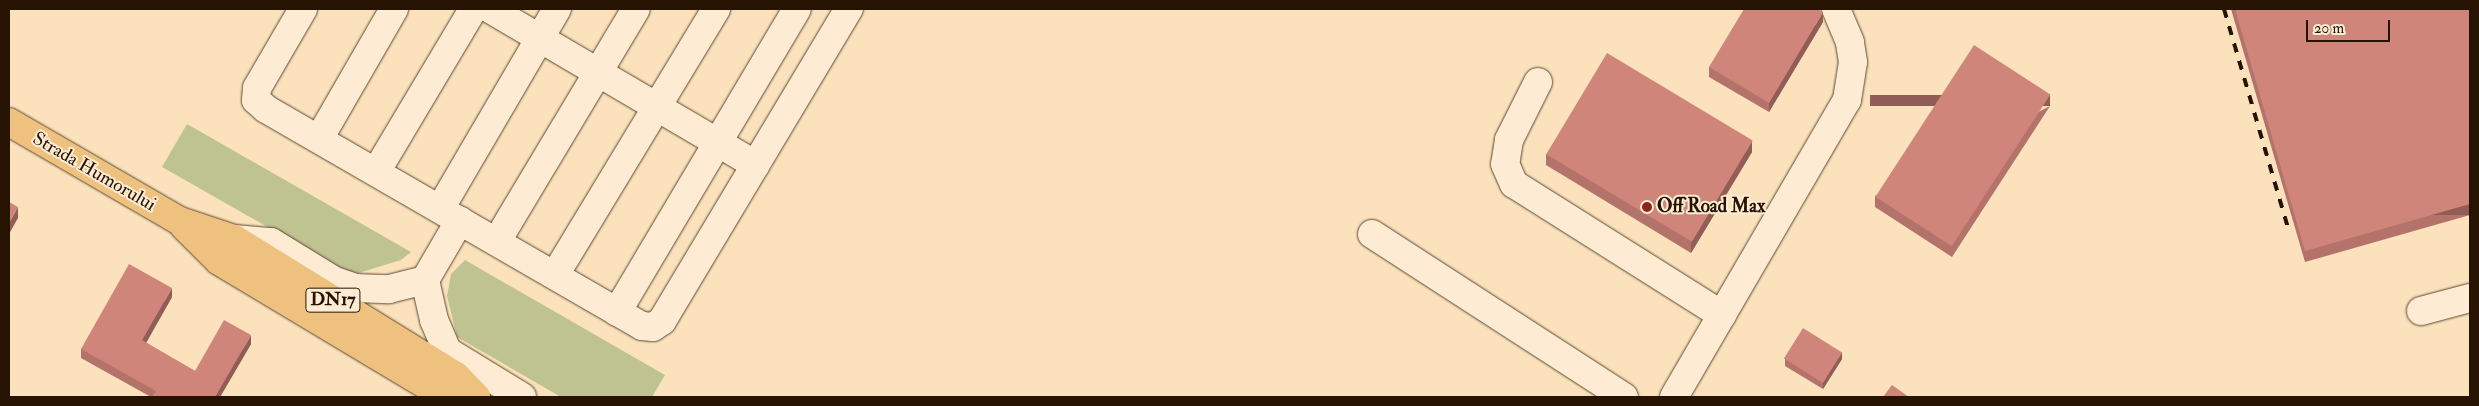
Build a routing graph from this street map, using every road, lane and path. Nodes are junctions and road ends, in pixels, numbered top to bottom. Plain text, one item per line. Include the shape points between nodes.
1 (302, 9) edge
2 (394, 9) edge
3 (473, 9) edge
4 (490, 9) edge
5 (557, 9) edge
6 (636, 9) edge
7 (716, 9) edge
8 (797, 9) edge
9 (849, 9) edge
10 (1836, 9) edge
11 (540, 38) junction
12 (598, 72) junction
13 (1538, 82) dead end
14 (656, 108) junction
15 (9, 122) edge
16 (319, 140) junction
17 (718, 143) junction
18 (756, 165) junction
19 (376, 172) junction
20 (450, 214) junction
21 (180, 221) junction
22 (1372, 234) dead end
23 (234, 239) junction
24 (496, 241) junction
25 (555, 276) junction
26 (426, 280) junction
27 (2470, 298) edge
28 (2421, 311) dead end
29 (617, 312) junction
30 (1722, 315) junction
31 (446, 397) edge
32 (476, 397) edge
33 (522, 397) edge
34 (1624, 397) edge
35 (1674, 397) edge

1 - 16 lane via 257,88 256,100 266,110
2 - 16 lane
3 - 19 lane
4 - 11 lane
5 - 11 lane
6 - 12 lane
7 - 14 lane
8 - 17 lane
9 - 18 lane
10 - 30 lane via 1850,42 1852,62 1847,100
11 - 12 lane
11 - 20 lane
12 - 14 lane
12 - 24 lane
13 - 30 lane via 1509,140 1505,164 1514,184
14 - 17 lane
14 - 25 lane
15 - 21 main road, Strada Humorului / DN17
16 - 19 lane
17 - 18 lane
17 - 29 lane
18 - 29 lane via 662,321 653,327 642,326
19 - 20 lane
20 - 24 lane
20 - 26 lane
21 - 23 main road, Strada Humorului / DN17
21 - 31 main road, Strada Humorului / DN17 via 220,261
22 - 34 lane
23 - 26 lane via 272,242 335,281 355,288 389,289
23 - 32 main road, Strada Humorului / DN17 via 456,376
24 - 25 lane
25 - 29 lane
26 - 33 lane via 434,320 447,351
27 - 28 lane
30 - 35 lane

